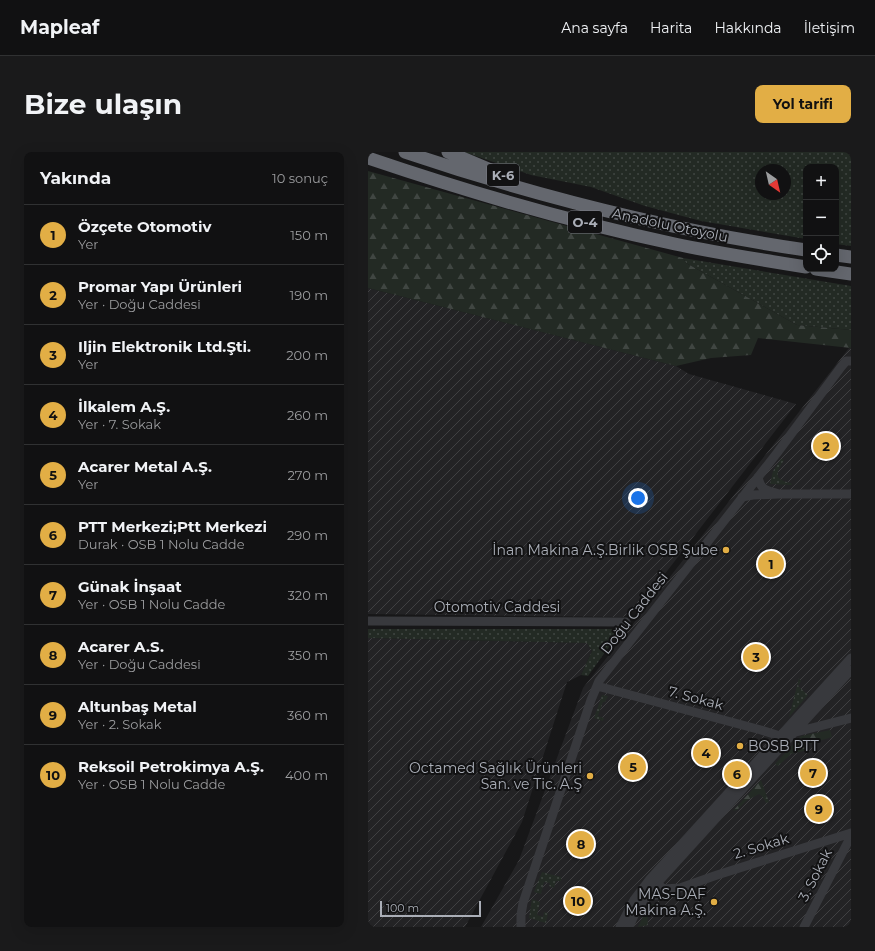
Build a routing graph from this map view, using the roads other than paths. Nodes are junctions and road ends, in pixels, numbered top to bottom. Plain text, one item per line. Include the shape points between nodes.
1 (405, 152) edge
2 (448, 152) edge
3 (368, 158) edge
4 (558, 198) junction
5 (803, 249) edge
6 (839, 255) edge
7 (851, 257) edge
8 (803, 266) edge
9 (837, 272) edge
10 (851, 274) edge
11 (851, 361) edge
12 (758, 477) junction
13 (779, 494) junction
14 (851, 494) edge
15 (742, 497) junction
16 (368, 621) edge
17 (626, 622) dead end
18 (851, 658) edge
19 (851, 670) edge
20 (596, 686) junction
21 (851, 718) edge
22 (806, 719) junction
23 (819, 726) junction
24 (787, 734) junction
25 (851, 833) edge
26 (851, 836) edge
27 (656, 883) junction
28 (680, 888) junction
29 (645, 890) junction
30 (521, 927) edge
31 (620, 927) edge
32 (629, 927) edge
33 (804, 927) edge

1 - 4 highway, Anadolu Otoyolu / O-4
2 - 4 highway, K-6
3 - 8 highway, Anadolu Otoyolu / O-4 via 528,208 616,231
4 - 5 highway, Anadolu Otoyolu / O-4 via 660,222
6 - 7 highway
9 - 10 highway
11 - 12 street, Doğu Caddesi via 846,361 840,367
12 - 13 street via 764,489
12 - 15 street, Doğu Caddesi
13 - 14 street
13 - 15 street
15 - 20 street, Doğu Caddesi
16 - 17 street, Otomotiv Caddesi
18 - 24 street
19 - 22 street
20 - 24 street, 7. Sokak
20 - 30 street, Doğu Caddesi via 522,904
21 - 23 street
22 - 23 street
22 - 24 street
23 - 24 street
24 - 27 street
24 - 29 street
25 - 28 street, 2. Sokak
26 - 33 street, 3. Sokak
27 - 28 street, 2. Sokak via 664,888
27 - 29 street
28 - 29 street, 2. Sokak via 651,896
29 - 31 street via 634,900
29 - 32 street

